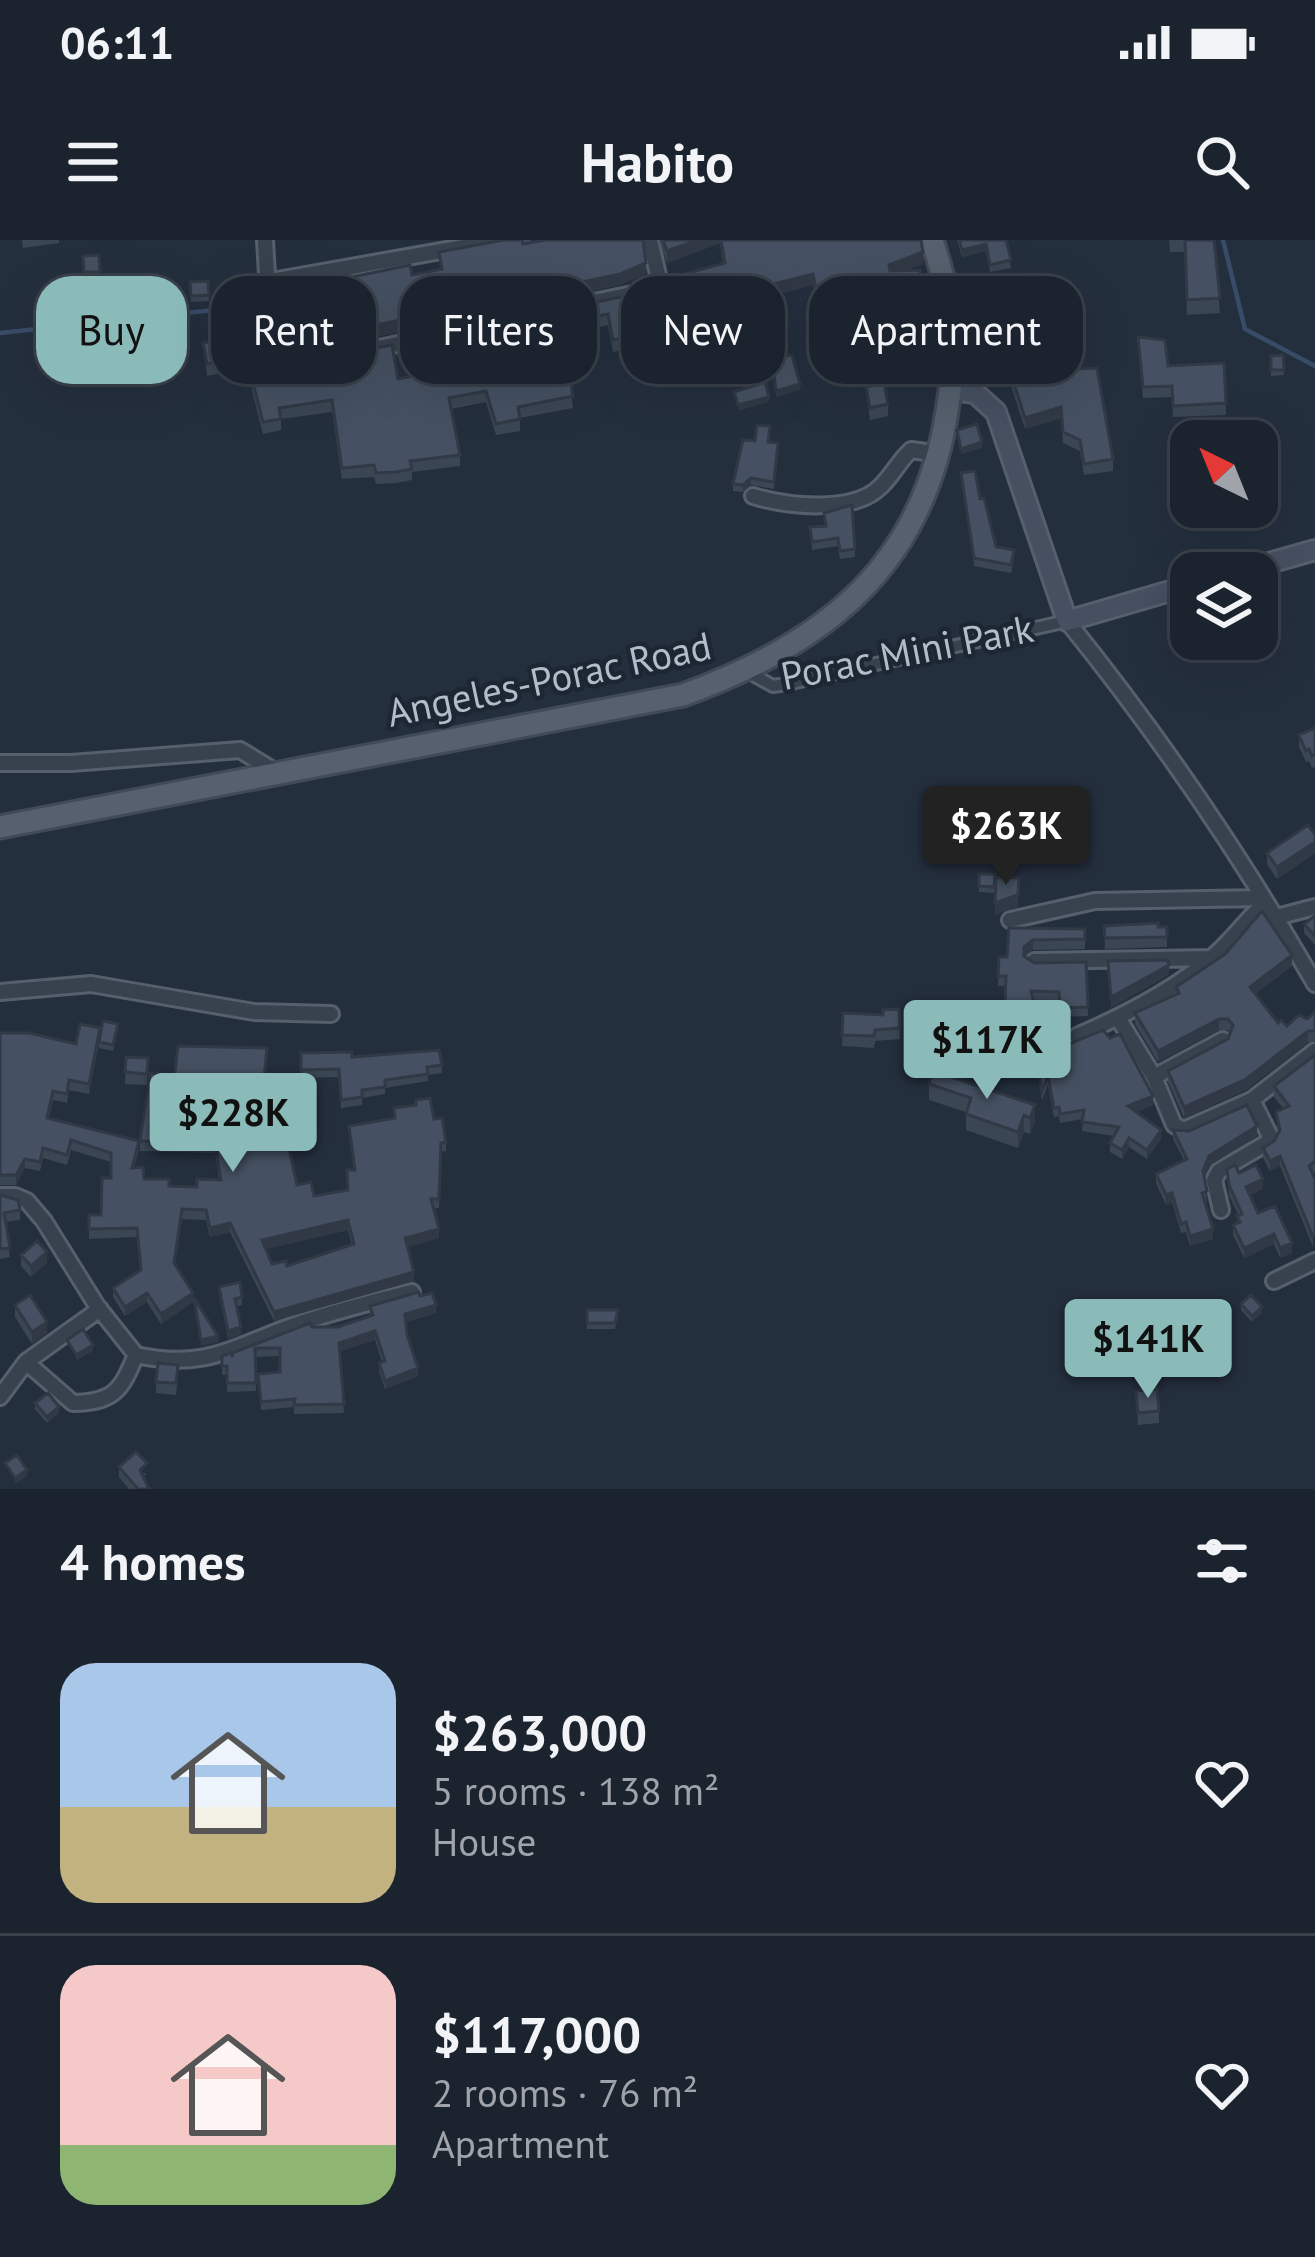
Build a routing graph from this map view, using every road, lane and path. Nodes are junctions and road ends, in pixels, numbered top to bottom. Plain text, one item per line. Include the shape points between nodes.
1 (265, 240) edge
2 (502, 240) edge
3 (650, 240) edge
4 (932, 240) edge
5 (266, 276) edge
6 (304, 276) edge
7 (597, 301) edge
8 (951, 391) junction
9 (940, 454) junction
10 (753, 496) dead end
11 (1315, 550) edge
12 (1278, 561) edge
13 (1170, 591) edge
14 (1067, 621) junction
15 (748, 672) junction
16 (0, 763) edge
17 (277, 772) junction
18 (0, 827) edge
19 (1266, 907) junction
20 (1315, 907) edge
21 (1010, 920) dead end
22 (1212, 958) junction
23 (1034, 961) edge
24 (1315, 984) edge
25 (0, 992) edge
26 (331, 1014) dead end
27 (1118, 1018) junction
28 (1077, 1036) edge
29 (1223, 1040) edge
30 (1315, 1051) edge
31 (1154, 1077) junction
32 (1252, 1100) junction
33 (0, 1196) edge
34 (1220, 1210) dead end
35 (1315, 1261) edge
36 (1274, 1281) dead end
37 (412, 1292) edge
38 (100, 1310) junction
39 (136, 1354) junction
40 (26, 1362) junction
41 (0, 1397) edge

1 - 5 street
2 - 6 street
3 - 7 street via 661,288
4 - 8 main road, Angeles-Porac Road via 950,305
8 - 9 main road, Angeles-Porac Road
8 - 14 main road via 975,393 996,412
9 - 10 street via 911,451 878,491 860,498 797,507
9 - 15 main road, Angeles-Porac Road via 917,511 856,599
11 - 12 main road
13 - 14 main road
14 - 15 street, Porac Mini Park via 787,684 772,686
14 - 19 street via 1146,723
15 - 17 main road, Angeles-Porac Road via 682,695
16 - 17 street via 239,750
17 - 18 main road, Angeles-Porac Road
19 - 20 street
19 - 21 street via 1096,901
19 - 22 street
19 - 24 street
22 - 23 street
22 - 27 street
25 - 26 street via 91,984 254,1012
27 - 28 street
27 - 31 street
29 - 31 street
30 - 32 street
31 - 32 street via 1174,1125 1184,1130
32 - 34 street via 1268,1143 1219,1171
33 - 38 street via 27,1201
35 - 36 street
37 - 39 street via 190,1362
38 - 39 street
38 - 40 street
39 - 40 street via 122,1389 97,1402 73,1402
40 - 41 street

